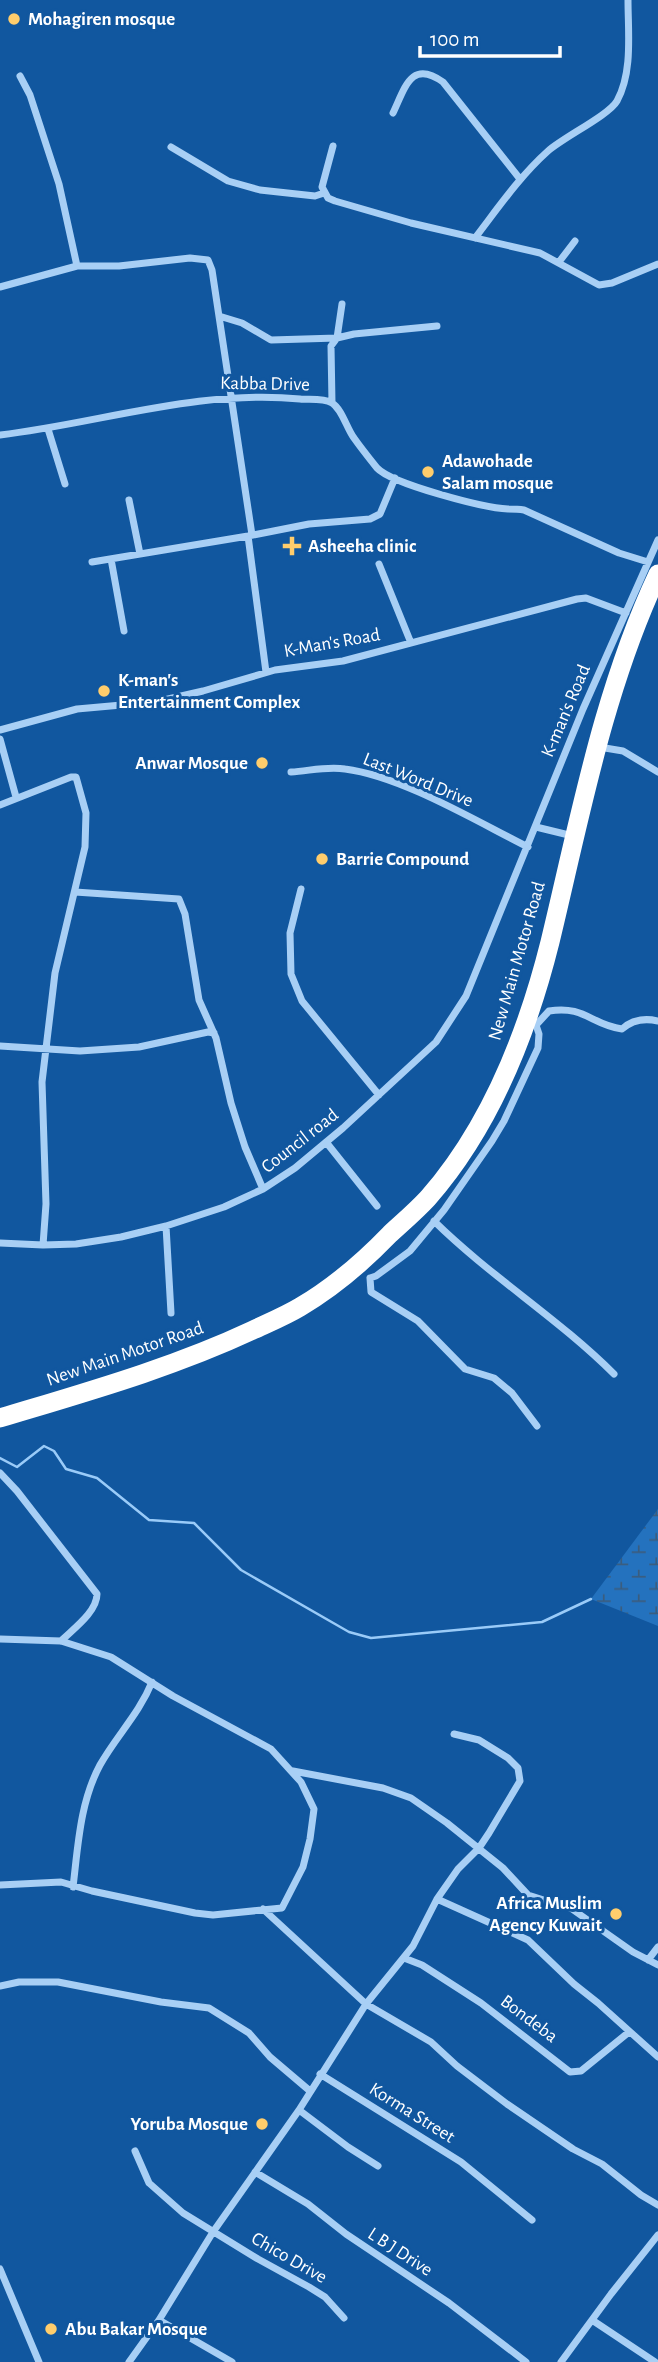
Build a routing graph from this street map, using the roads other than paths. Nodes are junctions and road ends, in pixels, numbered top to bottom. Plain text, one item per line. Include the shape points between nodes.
1 (628, 0) edge
2 (20, 76) dead end
3 (393, 113) dead end
4 (333, 146) dead end
5 (171, 147) dead end
6 (520, 179) junction
7 (324, 193) junction
8 (475, 238) junction
9 (575, 242) dead end
10 (559, 262) junction
11 (658, 264) edge
12 (77, 266) junction
13 (0, 287) edge
14 (342, 304) dead end
15 (219, 316) junction
16 (437, 326) dead end
17 (337, 338) junction
18 (230, 397) junction
19 (332, 403) junction
20 (48, 429) junction
21 (0, 435) edge
22 (395, 478) junction
23 (65, 484) dead end
24 (129, 500) dead end
25 (250, 536) junction
26 (658, 540) edge
27 (140, 554) junction
28 (111, 559) junction
29 (92, 562) dead end
30 (379, 564) dead end
31 (653, 568) edge
32 (658, 593) edge
33 (626, 613) junction
34 (124, 631) dead end
35 (411, 643) junction
36 (266, 672) junction
37 (0, 730) edge
38 (0, 740) edge
39 (605, 748) junction
40 (291, 772) dead end
41 (658, 772) edge
42 (16, 797) junction
43 (0, 804) edge
44 (536, 827) junction
45 (575, 837) junction
46 (528, 847) junction
47 (301, 889) dead end
48 (75, 892) junction
49 (507, 897) joint
50 (658, 1021) edge
51 (535, 1023) junction
52 (214, 1033) junction
53 (0, 1046) edge
54 (46, 1049) junction
55 (379, 1095) junction
56 (326, 1142) junction
57 (263, 1189) junction
58 (377, 1206) dead end
59 (434, 1221) junction
60 (166, 1226) junction
61 (0, 1243) edge
62 (43, 1245) junction
63 (366, 1276) junction
64 (171, 1313) dead end
65 (614, 1374) dead end
66 (0, 1418) edge
67 (0, 1426) edge
68 (537, 1426) dead end
69 (0, 1473) edge
70 (0, 1639) edge
71 (61, 1641) junction
72 (152, 1682) junction
73 (454, 1734) dead end
74 (292, 1771) junction
75 (479, 1848) junction
76 (0, 1885) edge
77 (73, 1887) junction
78 (437, 1899) junction
79 (262, 1909) junction
80 (658, 1947) edge
81 (404, 1958) junction
82 (648, 1960) junction
83 (658, 1965) edge
84 (0, 1986) edge
85 (366, 2004) junction
86 (629, 2032) junction
87 (658, 2057) edge
88 (320, 2074) junction
89 (310, 2091) junction
90 (299, 2110) junction
91 (135, 2151) dead end
92 (378, 2166) dead end
93 (255, 2172) junction
94 (658, 2205) edge
95 (532, 2220) dead end
96 (213, 2232) junction
97 (658, 2235) edge
98 (0, 2269) edge
99 (344, 2318) dead end
100 (159, 2320) junction
101 (593, 2320) junction
102 (39, 2362) edge
103 (130, 2362) edge
104 (232, 2362) edge
105 (526, 2362) edge
106 (561, 2362) edge
107 (655, 2362) edge

1 - 6 street via 628,55 618,99 606,112 561,139
2 - 12 street via 59,184
3 - 6 street via 415,75 433,75
4 - 7 street
5 - 7 street via 228,181 260,190
6 - 8 street
7 - 8 street via 335,201
8 - 10 street
9 - 10 street
10 - 11 street via 600,285
12 - 13 street
12 - 15 street via 208,260
14 - 17 street
15 - 17 street via 271,340
15 - 18 street
16 - 17 street
17 - 19 street via 331,346
18 - 19 street, Kabba Drive
18 - 20 street, Kabba Drive
18 - 25 street
19 - 22 street, Kabba Drive via 378,468
20 - 21 street, Kabba Drive
20 - 23 street
22 - 25 street via 376,517
22 - 31 street, Kabba Drive via 464,501 524,510
24 - 27 street
25 - 27 street
25 - 36 street
26 - 31 street, K-man's Road
27 - 28 street
28 - 29 street
28 - 34 street
30 - 35 street
31 - 33 street, K-man's Road
31 - 45 highway, New Main Motor Road via 612,688
32 - 39 highway, New Main Motor Road
33 - 35 street, K-Man's Road via 586,598
33 - 44 street, K-man's Road
35 - 36 street, K-Man's Road via 343,661
36 - 37 street, K-Man's Road via 182,697 78,709
38 - 42 street
39 - 41 street via 623,751
39 - 51 highway, New Main Motor Road
40 - 46 street, Last Word Drive via 331,768 370,773
42 - 43 street
42 - 48 street via 76,778 86,813 85,847
44 - 45 street
44 - 46 street, K-man's Road
45 - 66 highway, New Main Motor Road via 528,1019 496,1096 469,1143 428,1197 355,1269 299,1308 216,1348
46 - 49 street, K-man's Road
47 - 55 street via 290,933 291,974 302,1001
48 - 52 street via 179,899 199,1000
48 - 54 street via 55,974
49 - 55 street, Council road via 466,996 436,1042
50 - 51 street via 647,1019 613,1028 564,1009 549,1011
51 - 59 street via 538,1048 504,1121
51 - 63 highway, New Main Motor Road via 504,1099 477,1147 437,1202
52 - 54 street via 139,1047
52 - 57 street via 245,1147
53 - 54 street
54 - 62 street
55 - 56 street, Council road
56 - 57 street, Council road
56 - 58 street
57 - 60 street, Council road
59 - 63 street via 410,1251 376,1276
59 - 65 street
60 - 62 street, Council road via 87,1242
60 - 64 street
61 - 62 street, Council road
63 - 67 highway, New Main Motor Road via 304,1316 223,1355
63 - 68 street via 371,1292 418,1321 465,1368 494,1378
69 - 71 street via 97,1594 86,1615
70 - 71 street
71 - 72 street via 111,1657
72 - 74 street via 271,1749
72 - 77 street via 144,1703 94,1779 85,1803
73 - 75 street via 489,1745 520,1774
74 - 75 street via 401,1794
74 - 79 street via 312,1803 310,1839 303,1867 282,1909
75 - 78 street via 457,1869
75 - 82 street via 528,1895 572,1909
76 - 77 street via 61,1882
77 - 79 street via 195,1913
78 - 81 street
78 - 86 street via 528,1940
79 - 85 street
80 - 82 street
81 - 85 street
81 - 86 street, Bondeba via 481,2003 570,2072 581,2071
82 - 83 street
84 - 89 street via 58,1982 209,2008 249,2033
85 - 88 street
85 - 94 street via 431,2042 507,2104
86 - 87 street
88 - 89 street
88 - 95 street, Korma Street via 461,2162
89 - 90 street
90 - 92 street
90 - 93 street
91 - 96 street, Chico Drive via 146,2178 157,2190
93 - 96 street
93 - 105 street, L B J Drive via 308,2204
96 - 99 street, Chico Drive via 325,2297
96 - 100 street
97 - 101 street
98 - 102 street
100 - 103 street
100 - 104 street
101 - 106 street
101 - 107 street

